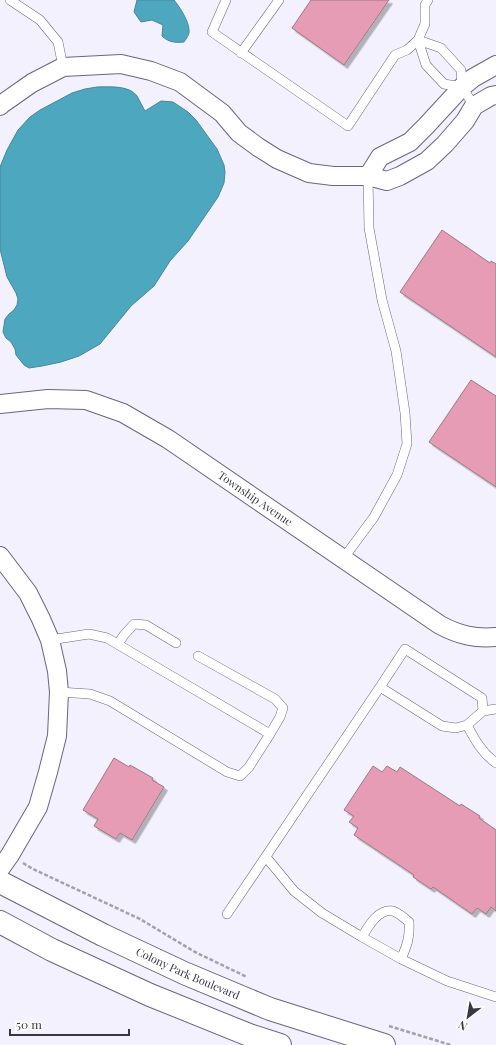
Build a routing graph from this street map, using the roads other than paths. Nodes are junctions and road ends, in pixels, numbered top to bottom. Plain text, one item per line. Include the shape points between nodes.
1 (10, 0) edge
2 (226, 0) edge
3 (279, 0) edge
4 (428, 0) edge
5 (418, 40) junction
6 (241, 53) junction
7 (496, 65) edge
8 (64, 67) junction
9 (462, 87) junction
10 (496, 94) edge
11 (0, 106) edge
12 (474, 106) junction
13 (368, 176) junction
14 (0, 404) edge
15 (0, 556) edge
16 (343, 559) junction
17 (496, 637) edge
18 (50, 640) junction
19 (176, 643) dead end
20 (118, 644) junction
21 (198, 656) dead end
22 (380, 687) junction
23 (59, 692) junction
24 (496, 709) edge
25 (483, 712) junction
26 (467, 725) junction
27 (270, 734) junction
28 (496, 763) edge
29 (266, 857) junction
30 (5, 862) edge
31 (0, 882) edge
32 (227, 914) dead end
33 (0, 922) edge
34 (362, 937) junction
35 (401, 960) junction
36 (496, 997) edge
37 (385, 1035) edge
38 (258, 1040) edge
39 (280, 1045) edge

1 - 8 lane via 40,20 58,42
2 - 6 lane via 212,32
3 - 6 lane
4 - 5 lane via 425,6 425,24
5 - 6 lane via 395,56 348,126
5 - 9 lane via 426,65 444,84
5 - 9 lane via 441,48 461,70
7 - 9 street
8 - 11 street via 32,83
8 - 13 street via 121,64 151,71 180,82 222,113 239,133 276,159 309,173
9 - 12 lane
9 - 13 street via 410,142 380,157
10 - 12 street
12 - 13 street via 465,121 427,161 387,181
13 - 16 lane via 369,228 382,300 396,351 407,444 397,475 374,517
14 - 16 street, Township Avenue via 48,399 86,400 123,413 168,439
15 - 18 street via 28,593
16 - 17 street, Township Avenue via 440,626 470,637
18 - 20 lane via 89,634 107,638
18 - 23 street
19 - 20 lane via 146,625 134,624
20 - 27 lane
21 - 27 lane via 275,699 282,708
22 - 25 lane via 405,649 482,698
22 - 26 lane via 442,726 456,728
22 - 29 lane
23 - 27 lane via 90,694 110,701 227,772 240,776 249,767
23 - 30 street via 57,736 38,807
24 - 25 lane
25 - 26 lane
26 - 28 lane via 475,740
29 - 32 lane
29 - 34 lane via 294,891 322,913
31 - 37 street, Colony Park Boulevard via 104,936 270,1008
33 - 38 street via 52,950 150,995
34 - 35 lane
34 - 35 lane via 374,919 383,912 392,911 400,914 409,922 410,932
35 - 36 lane via 447,981
38 - 39 street

